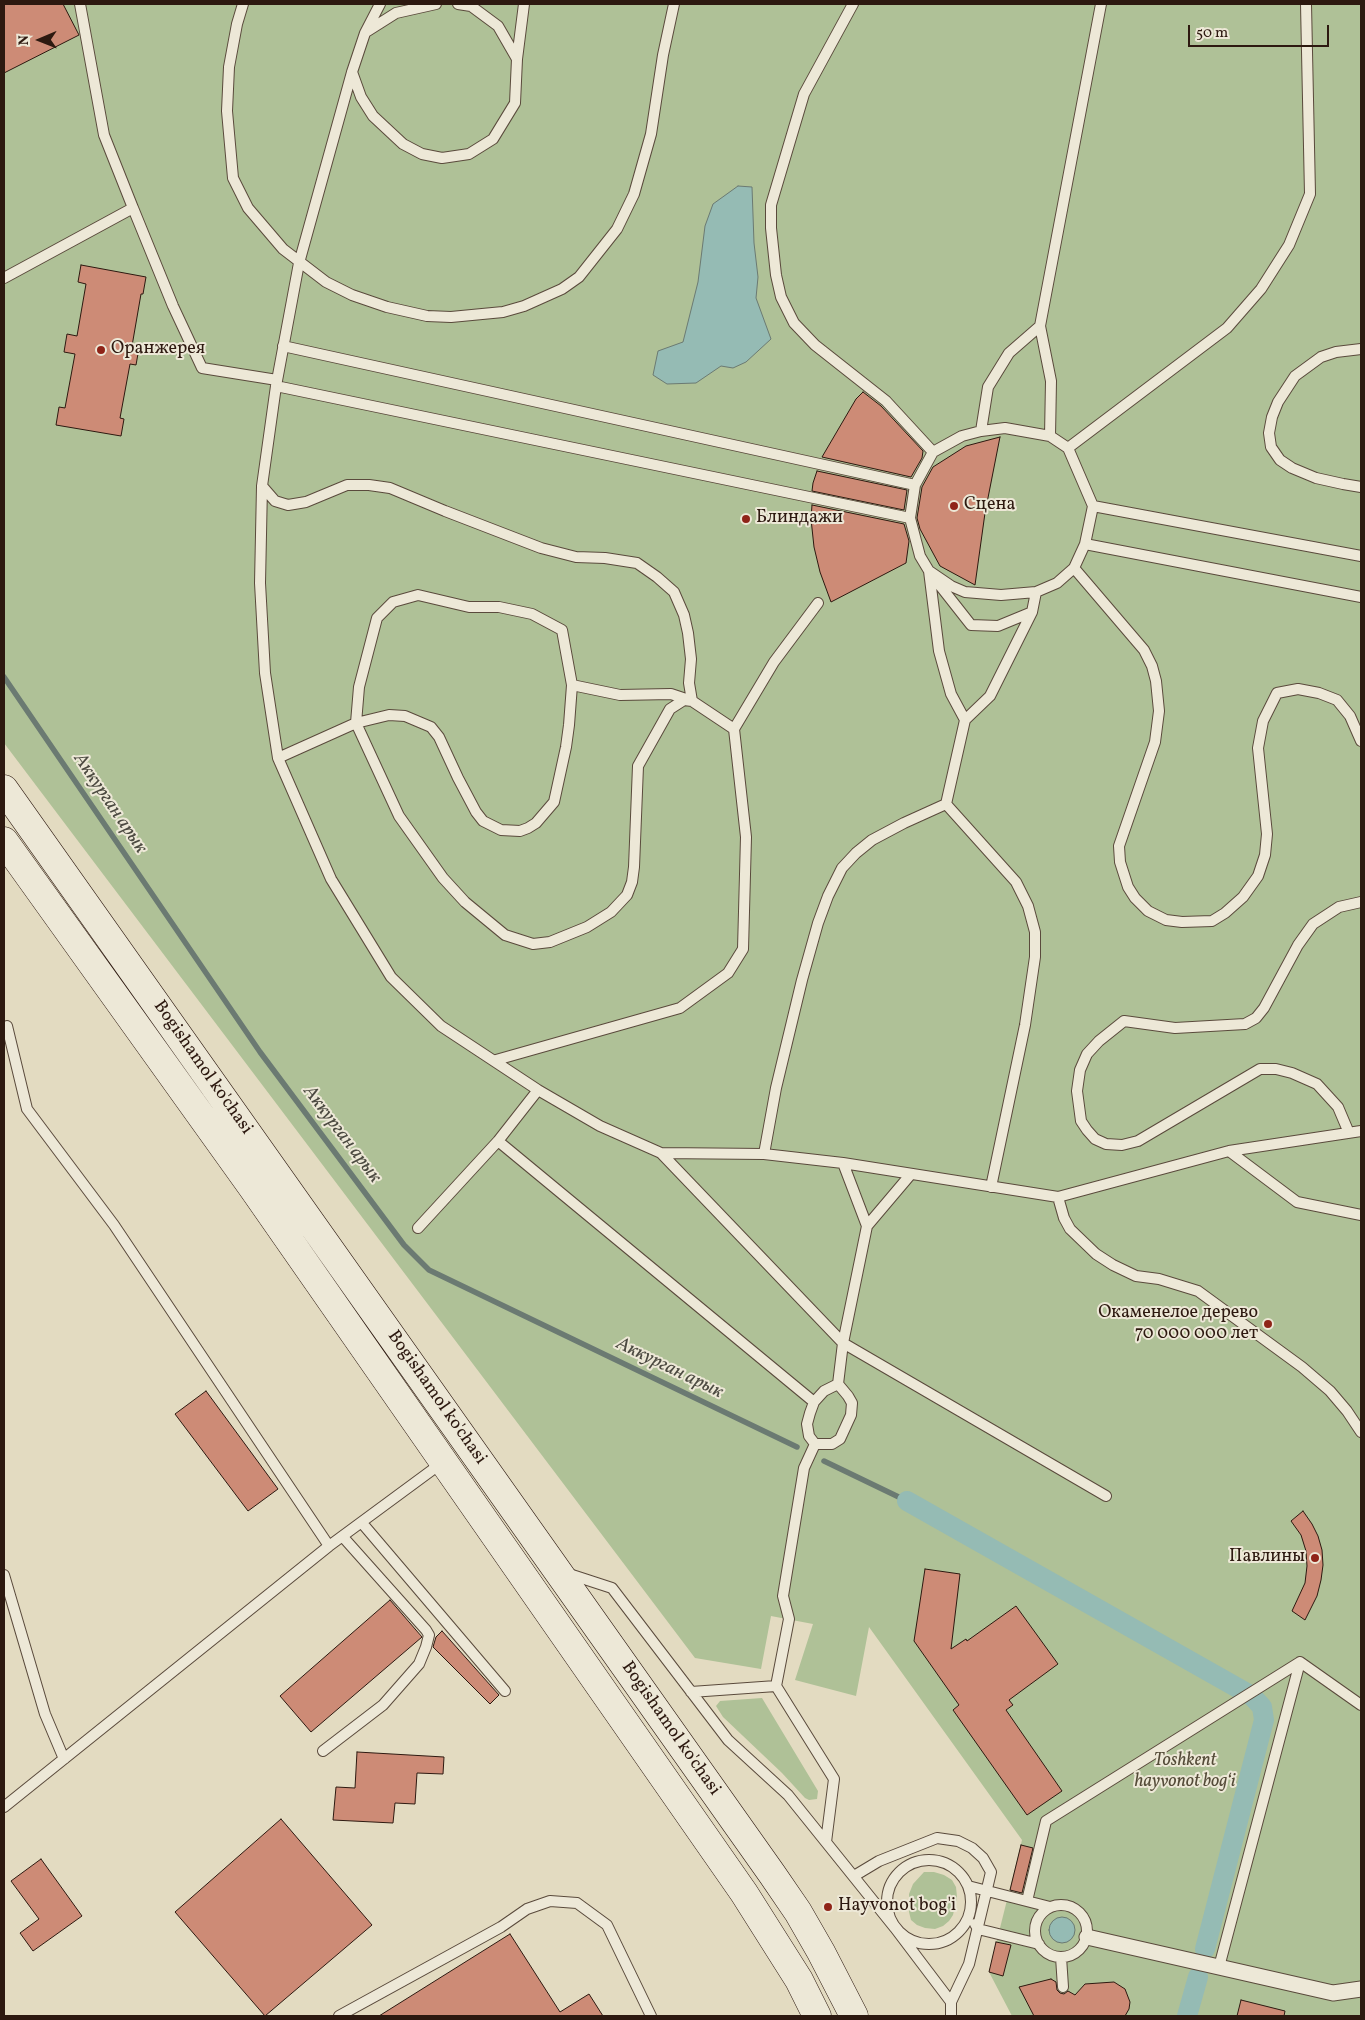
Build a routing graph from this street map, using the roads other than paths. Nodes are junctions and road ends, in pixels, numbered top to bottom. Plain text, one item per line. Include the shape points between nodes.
1 (80, 4) edge
2 (243, 4) edge
3 (380, 4) edge
4 (436, 4) edge
5 (458, 4) edge
6 (524, 4) edge
7 (674, 4) edge
8 (853, 4) edge
9 (1101, 4) edge
10 (1306, 4) edge
11 (365, 33) junction
12 (517, 59) junction
13 (352, 72) junction
14 (134, 208) junction
15 (299, 263) junction
16 (4, 278) edge
17 (1040, 326) junction
18 (283, 346) junction
19 (1361, 349) edge
20 (276, 383) junction
21 (981, 430) junction
22 (1050, 436) junction
23 (1068, 448) junction
24 (933, 452) junction
25 (915, 485) junction
26 (262, 486) junction
27 (1361, 487) edge
28 (1093, 506) junction
29 (910, 518) junction
30 (1085, 544) junction
31 (1361, 556) edge
32 (1074, 568) junction
33 (929, 571) junction
34 (1036, 592) junction
35 (1361, 597) edge
36 (818, 603) dead end
37 (1032, 612) junction
38 (572, 685) junction
39 (692, 701) junction
40 (965, 720) junction
41 (356, 723) junction
42 (734, 729) junction
43 (1361, 741) edge
44 (278, 758) junction
45 (7, 798) edge
46 (946, 804) junction
47 (4, 841) edge
48 (1361, 902) edge
49 (7, 1026) dead end
50 (496, 1060) junction
51 (538, 1090) junction
52 (1361, 1131) edge
53 (1350, 1134) junction
54 (498, 1141) junction
55 (1229, 1152) junction
56 (661, 1153) junction
57 (764, 1154) junction
58 (843, 1163) junction
59 (275, 1171) junction
60 (911, 1174) junction
61 (252, 1187) junction
62 (991, 1187) junction
63 (1058, 1197) junction
64 (1361, 1215) edge
65 (867, 1226) junction
66 (418, 1228) dead end
67 (843, 1342) junction
68 (838, 1384) junction
69 (814, 1402) junction
70 (1361, 1432) edge
71 (815, 1444) junction
72 (444, 1461) junction
73 (1106, 1496) dead end
74 (362, 1523) junction
75 (343, 1537) junction
76 (329, 1546) junction
77 (558, 1571) junction
78 (4, 1575) edge
79 (1300, 1662) junction
80 (776, 1686) junction
81 (505, 1692) dead end
82 (691, 1692) junction
83 (1361, 1705) edge
84 (323, 1751) dead end
85 (64, 1759) junction
86 (4, 1807) edge
87 (826, 1842) junction
88 (854, 1876) junction
89 (968, 1886) junction
90 (987, 1890) junction
91 (1027, 1902) junction
92 (1050, 1908) junction
93 (970, 1912) junction
94 (895, 1928) junction
95 (978, 1929) junction
96 (1086, 1937) junction
97 (1039, 1944) junction
98 (1061, 1957) junction
99 (1219, 1967) junction
100 (1063, 1987) dead end
101 (1361, 1989) edge
102 (951, 2002) junction
103 (343, 2015) edge
104 (651, 2016) edge
105 (817, 2016) edge
106 (854, 2016) edge
107 (951, 2016) edge

1 - 14 lane via 104,135
2 - 15 lane via 229,67 227,102 233,178 248,208
3 - 11 lane
4 - 11 lane via 396,13
5 - 12 lane via 471,6 498,26
6 - 12 lane
7 - 15 lane via 651,134 634,194 617,229 580,276 568,285 524,306 503,312 427,316 352,295
8 - 24 lane via 804,94 772,205 776,275 781,297 794,323 815,345 886,401
9 - 17 lane
10 - 23 lane via 1310,194 1289,245 1261,290 1228,328
11 - 13 lane
12 - 13 lane via 515,103 493,139 469,154 442,158 422,154 387,131 373,116
13 - 15 lane
14 - 16 lane
14 - 20 lane via 202,368
15 - 18 lane
17 - 21 lane via 1009,352 988,387
17 - 22 lane via 1051,381
18 - 20 lane
18 - 25 lane
19 - 27 lane via 1321,356 1294,376 1278,402 1269,433 1271,446 1280,460 1292,468 1316,478
20 - 26 lane
20 - 29 lane
21 - 22 lane via 1005,428
21 - 24 lane
22 - 23 lane
23 - 28 lane
24 - 25 lane
25 - 29 lane
26 - 39 lane via 275,501 288,504 306,502 347,485 390,488 541,548 576,557 637,563 674,592 684,615 691,659 689,683
26 - 44 lane via 260,583 264,673
28 - 30 lane
28 - 31 lane
29 - 33 lane via 920,556
30 - 32 lane
30 - 35 lane
32 - 34 lane via 1057,583
32 - 43 lane via 1144,650 1154,674 1159,711 1155,742 1119,846 1128,887 1148,910 1166,920 1212,921 1243,897 1258,876 1267,834 1258,748 1263,721 1278,693 1298,689 1337,700 1350,716
33 - 34 lane via 966,592 1001,595
33 - 37 lane via 971,625 998,626
33 - 40 lane via 939,651 951,694
34 - 37 lane
36 - 42 lane via 774,662
37 - 40 lane via 990,696
38 - 39 lane via 620,695 670,694
38 - 41 lane via 562,630 532,614 468,607 418,595 394,602 376,618 359,687
38 - 41 lane via 569,725 554,802 536,823 520,831 501,830 483,821 431,727 405,716 389,715
39 - 41 lane via 684,700 670,709 638,766 634,867 627,895 611,912 587,927 558,940 533,944 514,939 496,929 442,878 399,816
39 - 42 lane
40 - 46 lane
41 - 44 lane
42 - 50 lane via 746,837 743,949 728,973 680,1008
44 - 50 lane via 331,879 391,977 441,1026
45 - 59 main road, Bogishamol ko'chasi
46 - 57 lane via 872,840 842,868 822,914 802,980
46 - 62 lane via 1016,882 1035,932 1035,957 1025,1025
47 - 61 main road, Bogishamol ko'chasi
48 - 53 lane via 1339,906 1314,924 1298,945 1256,1018 1245,1024 1175,1028 1124,1021 1087,1054 1080,1070 1077,1091 1081,1121 1087,1130 1106,1144 1122,1145 1138,1142 1260,1069 1276,1069 1317,1084 1338,1107
49 - 76 lane via 27,1109 114,1225
50 - 51 lane
51 - 54 lane
51 - 56 lane via 600,1126
52 - 53 lane
53 - 55 lane
54 - 66 lane
54 - 69 lane
55 - 63 lane
55 - 64 lane via 1297,1202
56 - 57 lane
56 - 67 lane
57 - 58 lane
58 - 60 lane
58 - 65 lane
59 - 61 main road via 268,1187
59 - 77 main road, Bogishamol ko'chasi
60 - 62 lane
60 - 65 lane
61 - 72 main road, Bogishamol ko'chasi
62 - 63 lane
63 - 70 lane via 1070,1229 1096,1254 1136,1276 1198,1290 1309,1373 1336,1398
65 - 67 lane
67 - 68 lane
67 - 73 lane
68 - 69 lane via 824,1391
68 - 71 lane via 852,1403 851,1415 840,1439 832,1444
69 - 71 lane via 808,1424 809,1436
71 - 80 lane via 802,1478 784,1596 789,1619
72 - 74 lane
72 - 105 main road, Bogishamol ko'chasi via 744,1893 799,1980
74 - 75 lane
74 - 81 lane
75 - 76 lane
75 - 84 lane via 429,1635 419,1664 383,1705
76 - 85 lane
77 - 82 lane via 612,1588
77 - 106 main road, Bogishamol ko'chasi via 793,1904
78 - 85 lane via 45,1714
79 - 83 lane
79 - 91 lane via 1046,1820
79 - 99 lane
80 - 82 lane
80 - 87 lane via 834,1779
82 - 87 lane via 728,1740 788,1794
85 - 86 lane
87 - 88 lane
88 - 90 lane via 879,1861 937,1838 958,1841 983,1858 991,1872
88 - 94 lane
89 - 90 lane
89 - 93 lane
89 - 94 lane via 951,1866 939,1861 914,1862 902,1869 888,1890 888,1910
90 - 91 lane
90 - 95 lane
91 - 92 lane
92 - 96 lane via 1066,1905 1081,1914 1085,1920
92 - 97 lane via 1038,1919 1036,1936
93 - 94 lane via 956,1934 931,1944 918,1943
93 - 95 lane
94 - 102 lane
95 - 97 lane
95 - 102 lane via 969,1964
96 - 98 lane via 1077,1951
96 - 99 street
97 - 98 lane via 1045,1951
98 - 100 lane
99 - 101 street via 1333,1993
102 - 107 lane
103 - 104 lane via 501,1927 527,1909 550,1901 577,1903 607,1925

